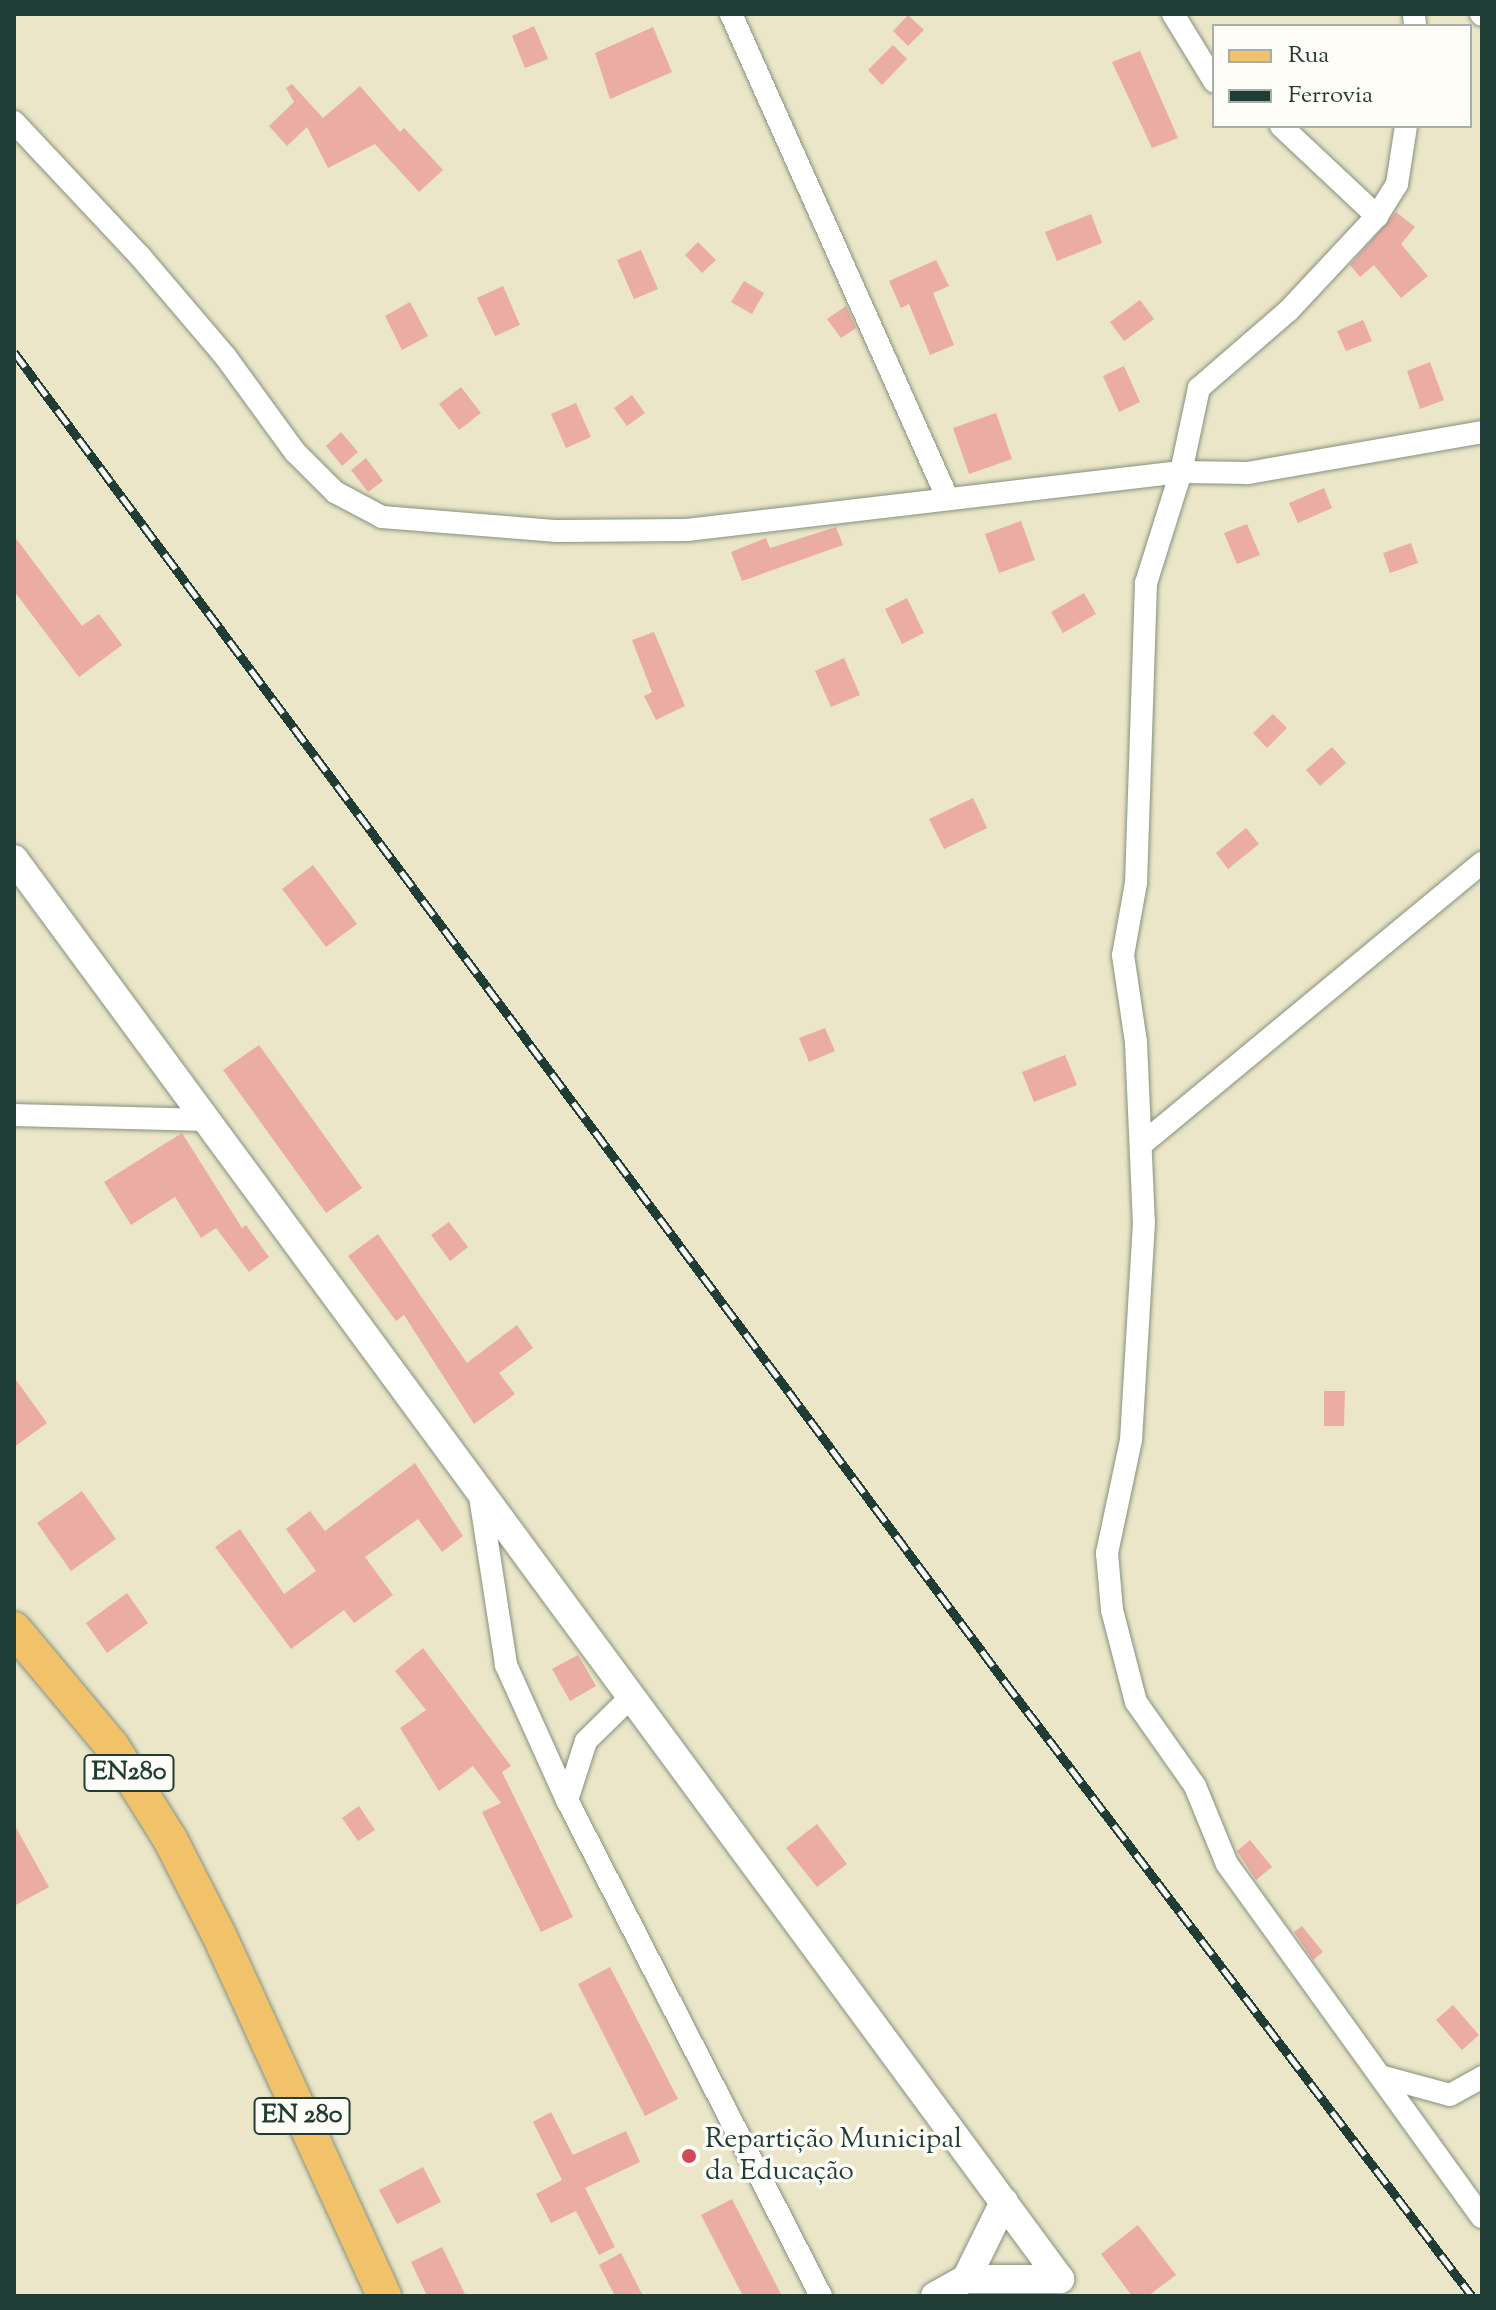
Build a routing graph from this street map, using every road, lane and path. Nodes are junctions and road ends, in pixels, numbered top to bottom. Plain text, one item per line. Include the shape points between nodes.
1 (731, 14) edge
2 (1173, 14) edge
3 (1212, 78) edge
4 (14, 122) edge
5 (1283, 128) edge
6 (1406, 128) edge
7 (1377, 216) junction
8 (1482, 432) edge
9 (1181, 472) junction
10 (947, 497) junction
11 (14, 859) edge
12 (1482, 863) edge
13 (14, 1115) edge
14 (206, 1120) junction
15 (1142, 1144) junction
16 (479, 1490) junction
17 (14, 1629) edge
18 (631, 1697) junction
19 (567, 1800) junction
20 (219, 1935) joint
21 (1384, 2077) junction
22 (1482, 2077) edge
23 (1004, 2202) junction
24 (1482, 2217) edge
25 (966, 2279) junction
26 (1066, 2288) edge
27 (384, 2296) edge
28 (821, 2296) edge
29 (935, 2296) edge

1 - 10 street
2 - 3 street
4 - 10 street via 139,255 225,356 295,452 335,492 382,517 557,531 687,530
5 - 7 street
6 - 7 street via 1397,184
7 - 9 street via 1288,311 1199,388
8 - 9 street via 1248,473
9 - 10 street
9 - 15 street via 1146,583 1136,883 1123,955
11 - 14 street
12 - 15 street
13 - 14 street
14 - 16 street
15 - 21 street via 1144,1222 1131,1440 1107,1553 1124,1672 1136,1702 1195,1786 1227,1864
16 - 18 street
16 - 19 street via 506,1665
17 - 20 main road, EN280 via 112,1746 170,1839
18 - 19 street via 586,1741
18 - 23 street
19 - 28 street
20 - 27 main road, EN 280
21 - 22 street via 1450,2095
21 - 24 street
23 - 25 street
23 - 26 street
25 - 26 street
25 - 29 street

